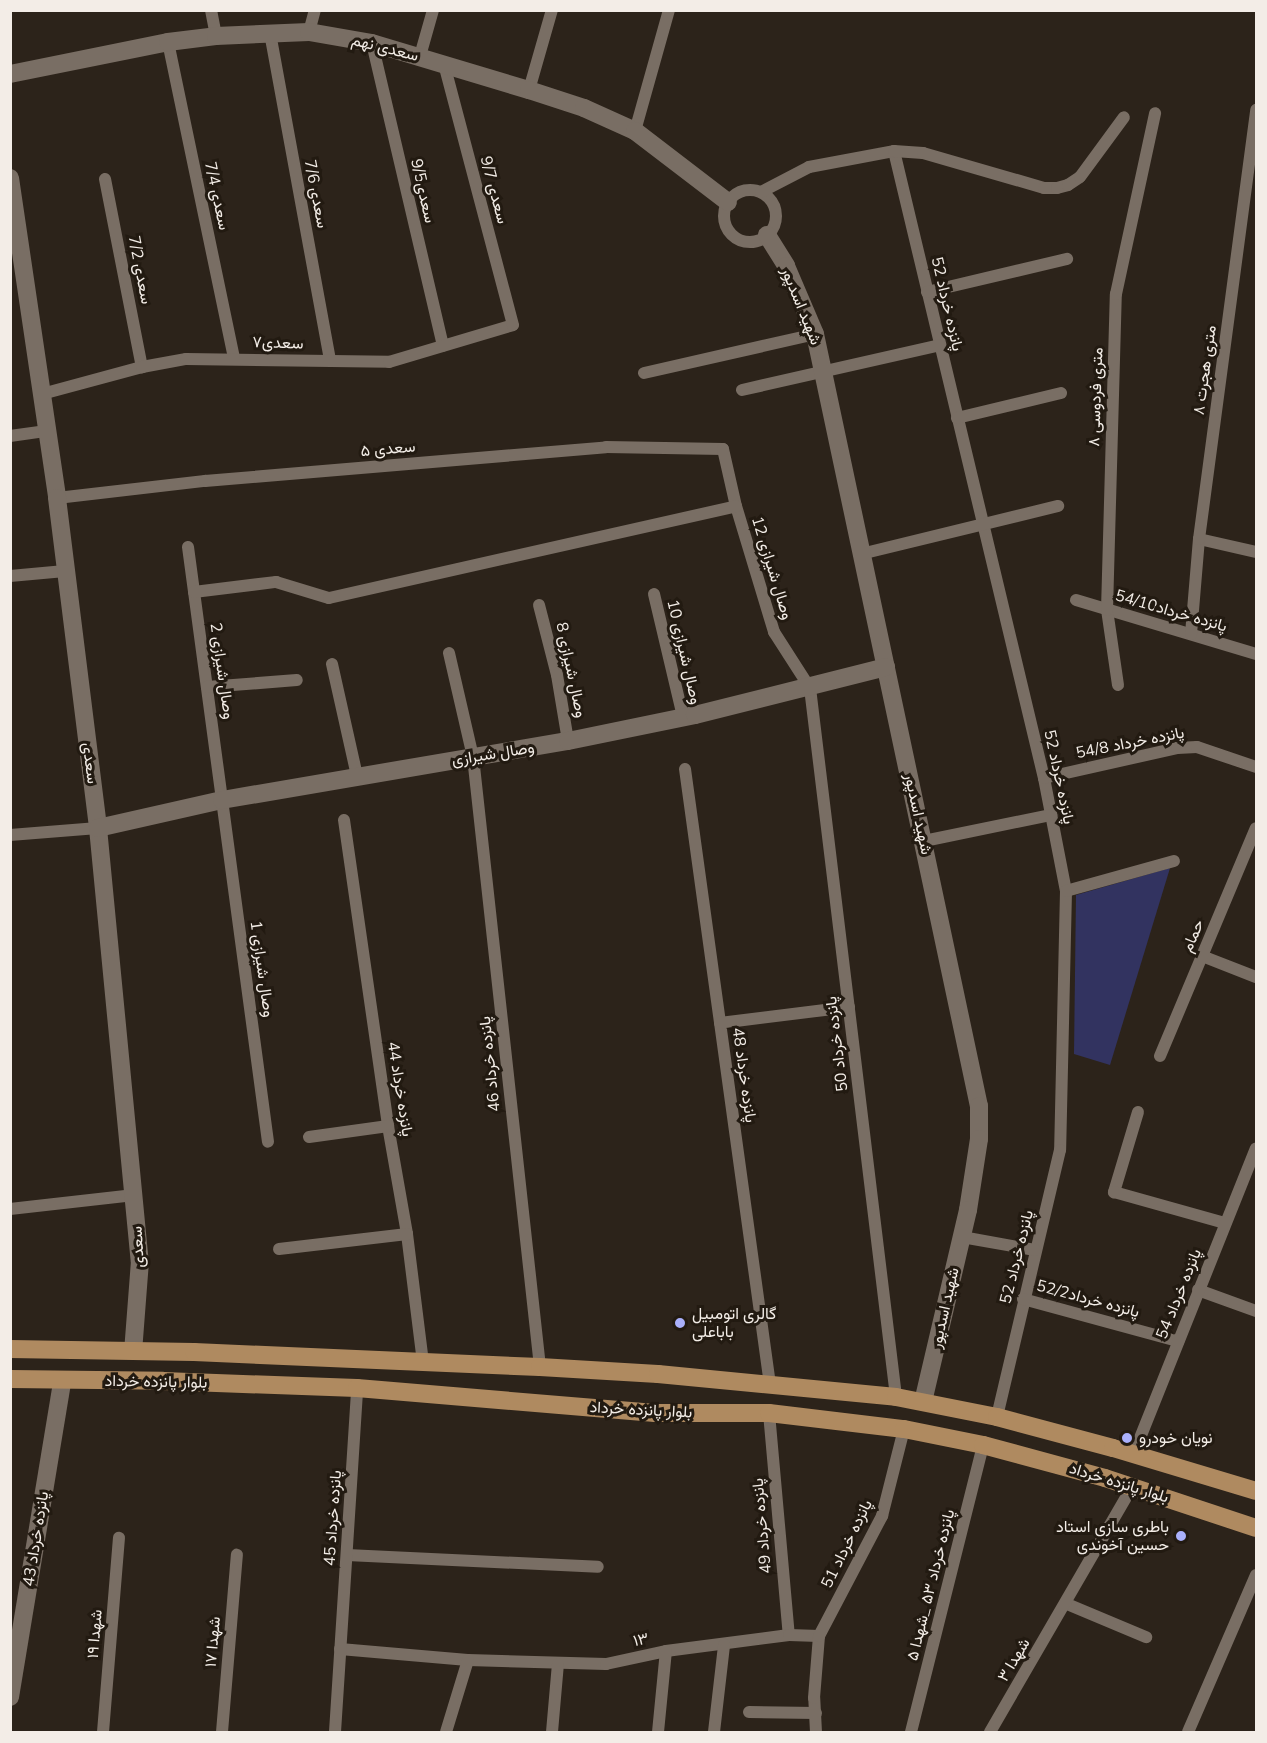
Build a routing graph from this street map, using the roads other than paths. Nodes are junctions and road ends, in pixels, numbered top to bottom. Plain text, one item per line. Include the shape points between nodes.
1 (211, 10) edge
2 (315, 10) edge
3 (433, 10) edge
4 (552, 10) edge
5 (669, 10) edge
6 (309, 32) junction
7 (270, 33) junction
8 (216, 36) junction
9 (168, 42) junction
10 (372, 43) junction
11 (420, 56) junction
12 (444, 64) junction
13 (10, 74) edge
14 (529, 90) junction
15 (1257, 110) edge
16 (1155, 113) dead end
17 (1124, 117) dead end
18 (635, 131) junction
19 (894, 151) junction
20 (10, 178) edge
21 (105, 179) dead end
22 (761, 192) junction
23 (728, 202) junction
24 (767, 235) junction
25 (1068, 259) dead end
26 (927, 292) junction
27 (513, 325) joint
28 (814, 334) junction
29 (940, 345) junction
30 (443, 346) junction
31 (234, 358) junction
32 (330, 361) junction
33 (142, 367) junction
34 (644, 373) dead end
35 (824, 373) junction
36 (742, 390) dead end
37 (1061, 393) dead end
38 (42, 394) junction
39 (957, 418) junction
40 (47, 431) junction
41 (10, 436) edge
42 (723, 449) joint
43 (57, 498) junction
44 (736, 506) junction
45 (1058, 506) dead end
46 (981, 524) junction
47 (1199, 539) junction
48 (188, 547) dead end
49 (1257, 552) edge
50 (861, 555) junction
51 (65, 571) junction
52 (10, 576) edge
53 (194, 592) junction
54 (654, 594) dead end
55 (1076, 600) dead end
56 (539, 605) dead end
57 (1107, 610) junction
58 (1191, 634) junction
59 (449, 653) dead end
60 (1257, 654) edge
61 (332, 664) dead end
62 (886, 667) junction
63 (297, 680) dead end
64 (1118, 686) dead end
65 (207, 687) junction
66 (810, 688) junction
67 (682, 717) junction
68 (568, 741) junction
69 (473, 757) junction
70 (1257, 767) edge
71 (685, 769) dead end
72 (357, 776) junction
73 (1044, 778) junction
74 (222, 800) junction
75 (1051, 814) junction
76 (344, 820) dead end
77 (98, 828) junction
78 (1257, 828) edge
79 (10, 835) edge
80 (924, 841) junction
81 (1174, 861) dead end
82 (1066, 891) junction
83 (1202, 956) junction
84 (1257, 977) edge
85 (849, 1007) junction
86 (720, 1023) junction
87 (1160, 1056) dead end
88 (1138, 1112) dead end
89 (388, 1126) junction
90 (309, 1137) dead end
91 (268, 1142) dead end
92 (1257, 1148) edge
93 (134, 1195) junction
94 (10, 1209) edge
95 (1225, 1222) junction
96 (407, 1234) junction
97 (962, 1237) junction
98 (279, 1249) dead end
99 (1035, 1250) junction
100 (1198, 1290) junction
101 (1023, 1299) junction
102 (1257, 1311) edge
103 (1178, 1341) junction
104 (10, 1348) edge
105 (133, 1351) junction
106 (423, 1363) junction
107 (540, 1367) junction
108 (10, 1379) edge
109 (62, 1382) junction
110 (770, 1384) junction
111 (357, 1388) junction
112 (896, 1397) junction
113 (923, 1402) junction
114 (769, 1413) junction
115 (997, 1418) junction
116 (904, 1429) junction
117 (983, 1445) junction
118 (1134, 1453) junction
119 (1132, 1487) junction
120 (1257, 1491) edge
121 (1257, 1528) edge
122 (119, 1538) dead end
123 (237, 1555) dead end
124 (347, 1555) junction
125 (598, 1567) dead end
126 (1257, 1575) edge
127 (1067, 1604) junction
128 (789, 1635) junction
129 (819, 1636) junction
130 (1146, 1637) dead end
131 (724, 1645) junction
132 (340, 1649) junction
133 (666, 1651) junction
134 (468, 1660) junction
135 (558, 1664) junction
136 (10, 1697) edge
137 (749, 1712) dead end
138 (816, 1713) junction
139 (103, 1732) edge
140 (222, 1732) edge
141 (335, 1732) edge
142 (446, 1732) edge
143 (552, 1732) edge
144 (658, 1732) edge
145 (714, 1732) edge
146 (816, 1732) edge
147 (910, 1732) edge
148 (990, 1732) edge
149 (1188, 1732) edge

1 - 8 street
2 - 6 street
3 - 11 street
4 - 14 street
5 - 18 street
6 - 7 street, سعدی نهم
6 - 10 street, سعدی نهم
7 - 8 street, سعدی نهم
7 - 32 street, سعدی 7/6
8 - 9 street, سعدی نهم
9 - 13 street, سعدی نهم
9 - 31 street, سعدی 7/4
10 - 11 street, سعدی نهم
10 - 30 street, سعدی9/5
11 - 12 street, سعدی نهم
12 - 14 street, سعدی نهم
12 - 27 street, سعدی 9/7
14 - 18 street, سعدی نهم via 584,108
15 - 47 street, ۸ متری هجرت
16 - 57 street, ۸ متری فردوسی via 1116,294
17 - 19 street via 1080,177 1057,188 1044,188 923,153
18 - 23 street, سعدی نهم
19 - 22 street via 809,167
19 - 26 street, پانزده خرداد 52
20 - 38 street, سعدی
21 - 33 street, سعدی 7/2
22 - 23 street via 746,190
22 - 24 street via 772,202 776,216
23 - 24 street via 724,216 733,236 753,241
24 - 28 street, شهید اسدپور via 786,266
25 - 26 street
26 - 29 street, پانزده خرداد 52
27 - 30 street, سعدی۷
28 - 34 street
28 - 35 street, شهید اسدپور
29 - 35 street
29 - 39 street, پانزده خرداد 52
30 - 32 street, سعدی۷ via 389,362
31 - 32 street, سعدی۷
31 - 33 street, سعدی۷ via 186,359
33 - 38 street, سعدی۷
35 - 36 street
35 - 50 street, شهید اسدپور
37 - 39 street
38 - 40 street, سعدی
39 - 46 street, پانزده خرداد 52
40 - 41 street
40 - 43 street, سعدی
42 - 43 street, سعدی ۵ via 606,447 205,481
42 - 44 street, وصال شیرازی 12
43 - 51 street, سعدی
44 - 53 street via 329,597 276,582
44 - 66 street, وصال شیرازی 12 via 774,632
45 - 46 street
46 - 50 street
46 - 73 street, پانزده خرداد 52
47 - 49 street
47 - 58 street, ۸ متری هجرت
48 - 53 street, وصال شیرازی 2
50 - 62 street, شهید اسدپور
51 - 52 street
51 - 77 street, سعدی
53 - 65 street, وصال شیرازی 2
54 - 67 street, وصال شیرازی 10
55 - 57 street, پانزده خرداد54/10
56 - 68 street, وصال شیرازی 8 via 557,675
57 - 58 street, پانزده خرداد54/10
57 - 64 street, ۸ متری فردوسی
58 - 60 street, پانزده خرداد54/10
59 - 69 street, پانزده خرداد 46
61 - 72 street
62 - 66 street, وصال شیرازی
62 - 80 street, شهید اسدپور
63 - 65 street
65 - 74 street, وصال شیرازی 2
66 - 67 street, وصال شیرازی
66 - 85 street, پانزده خرداد 50
67 - 68 street, وصال شیرازی
68 - 69 street, وصال شیرازی
69 - 72 street, وصال شیرازی
69 - 107 street, پانزده خرداد 46
70 - 73 street, پانزده خرداد 54/8 via 1197,747 1177,748
71 - 86 street, پانزده خرداد 48
72 - 74 street, وصال شیرازی
73 - 75 street, پانزده خرداد 52
74 - 77 street, وصال شیرازی
74 - 91 street, وصال شیرازی 1
75 - 80 street
75 - 82 street, پانزده خرداد 52
76 - 89 street, پانزده خرداد 44
77 - 79 street
77 - 93 street, سعدی
78 - 83 street, حمام
80 - 97 street, شهید اسدپور via 979,1106 979,1139
81 - 82 street
82 - 99 street, پانزده خرداد 52 via 1060,1150
83 - 84 street
83 - 87 street, حمام
85 - 86 street
85 - 112 street, پانزده خرداد 50
86 - 110 street, پانزده خرداد 48
88 - 95 street via 1114,1192
89 - 90 street
89 - 96 street, پانزده خرداد 44
92 - 95 street, پانزده خرداد 54
93 - 94 street
93 - 105 street, سعدی via 140,1261
95 - 100 street, پانزده خرداد 54
96 - 98 street
96 - 106 street, پانزده خرداد 44
97 - 99 street
97 - 113 street, شهید اسدپور
99 - 101 street, پانزده خرداد 52
100 - 102 street
100 - 103 street, پانزده خرداد 54
101 - 103 street, پانزده خرداد52/2
101 - 115 street, پانزده خرداد 52
103 - 118 street, پانزده خرداد 54
104 - 105 main road, بلوار پانزده خرداد
105 - 106 main road, بلوار پانزده خرداد
106 - 107 main road, بلوار پانزده خرداد
107 - 110 main road, بلوار پانزده خرداد
108 - 109 main road, بلوار پانزده خرداد
109 - 111 main road, بلوار پانزده خرداد via 163,1381
109 - 136 street, پانزده خرداد 43
110 - 112 main road, بلوار پانزده خرداد
111 - 114 main road, بلوار پانزده خرداد via 655,1413
111 - 124 street, پانزده خرداد 45
112 - 113 main road, بلوار پانزده خرداد
113 - 115 main road, بلوار پانزده خرداد
114 - 116 main road, بلوار پانزده خرداد
114 - 128 street, پانزده خرداد 49
115 - 118 main road, بلوار پانزده خرداد
116 - 117 main road, بلوار پانزده خرداد
116 - 129 street, پانزده خرداد 51 via 882,1516
117 - 119 main road, بلوار پانزده خرداد
117 - 147 street, پانزده خرداد ۵۳ _شهدا ۵
118 - 120 main road, بلوار پانزده خرداد
119 - 121 main road, بلوار پانزده خرداد
119 - 127 street, شهدا ۳
122 - 139 street, شهدا ۱۹
123 - 140 street, شهدا ۱۷
124 - 125 street
124 - 132 street, پانزده خرداد 45
126 - 149 street
127 - 130 street
127 - 148 street, شهدا ۳
128 - 129 street, ۱۳
128 - 131 street, ۱۳
129 - 138 street
131 - 133 street, ۱۳
131 - 145 street
132 - 134 street, ۱۳
132 - 141 street, پانزده خرداد 45
133 - 135 street, ۱۳ via 606,1664
133 - 144 street
134 - 135 street, ۱۳
134 - 142 street
135 - 143 street
137 - 138 street
138 - 146 street

